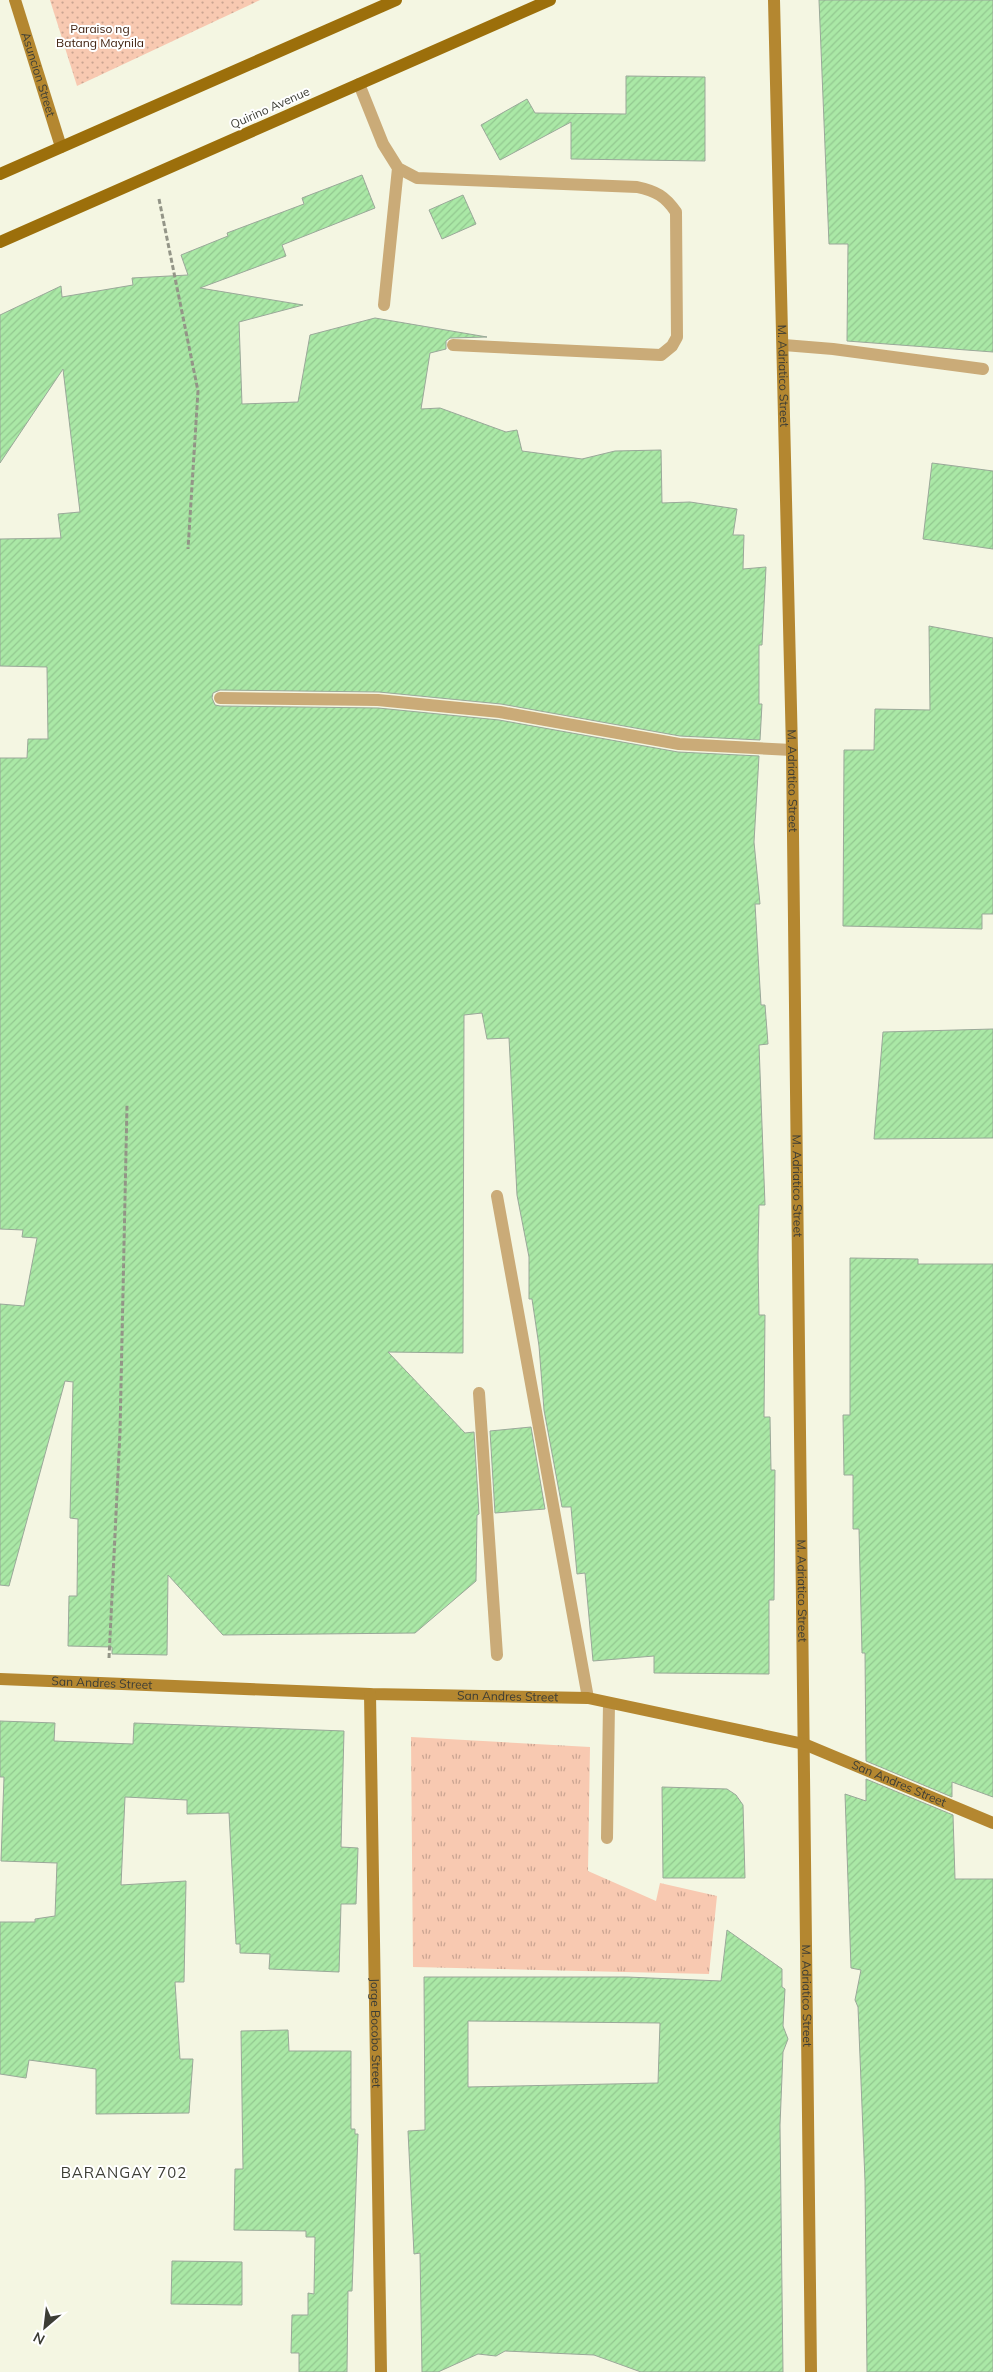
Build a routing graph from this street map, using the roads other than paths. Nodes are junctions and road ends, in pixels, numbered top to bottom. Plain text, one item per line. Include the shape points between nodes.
1 (15, 0) edge
2 (396, 0) edge
3 (550, 0) edge
4 (774, 0) edge
5 (359, 84) junction
6 (61, 147) junction
7 (398, 168) junction
8 (0, 174) edge
9 (0, 242) edge
10 (384, 305) dead end
11 (453, 344) dead end
12 (784, 345) junction
13 (983, 368) dead end
14 (220, 698) dead end
15 (792, 750) junction
16 (497, 1196) dead end
17 (479, 1393) dead end
18 (497, 1655) dead end
19 (0, 1679) edge
20 (370, 1694) junction
21 (588, 1698) junction
22 (609, 1703) junction
23 (804, 1744) junction
24 (993, 1823) edge
25 (607, 1838) dead end
26 (381, 2372) edge
27 (811, 2372) edge

1 - 6 street, Asuncion Street
2 - 6 main road
3 - 5 main road, Quirino Avenue
4 - 12 street, M. Adriatico Street
5 - 7 street via 383,144
5 - 9 main road, Quirino Avenue
6 - 8 main road
7 - 10 street
7 - 11 street via 417,178 434,180 637,187 652,190 667,199 676,212 677,337 661,355
12 - 13 street
12 - 15 street, M. Adriatico Street
14 - 15 street via 378,700 500,712 679,744
15 - 23 street, M. Adriatico Street
16 - 21 street
17 - 18 street
19 - 20 street, San Andres Street
20 - 21 street, San Andres Street
20 - 26 street, Jorge Bocobo Street
21 - 22 street, San Andres Street
22 - 23 street, San Andres Street
22 - 25 street
23 - 24 street, San Andres Street
23 - 27 street, M. Adriatico Street

